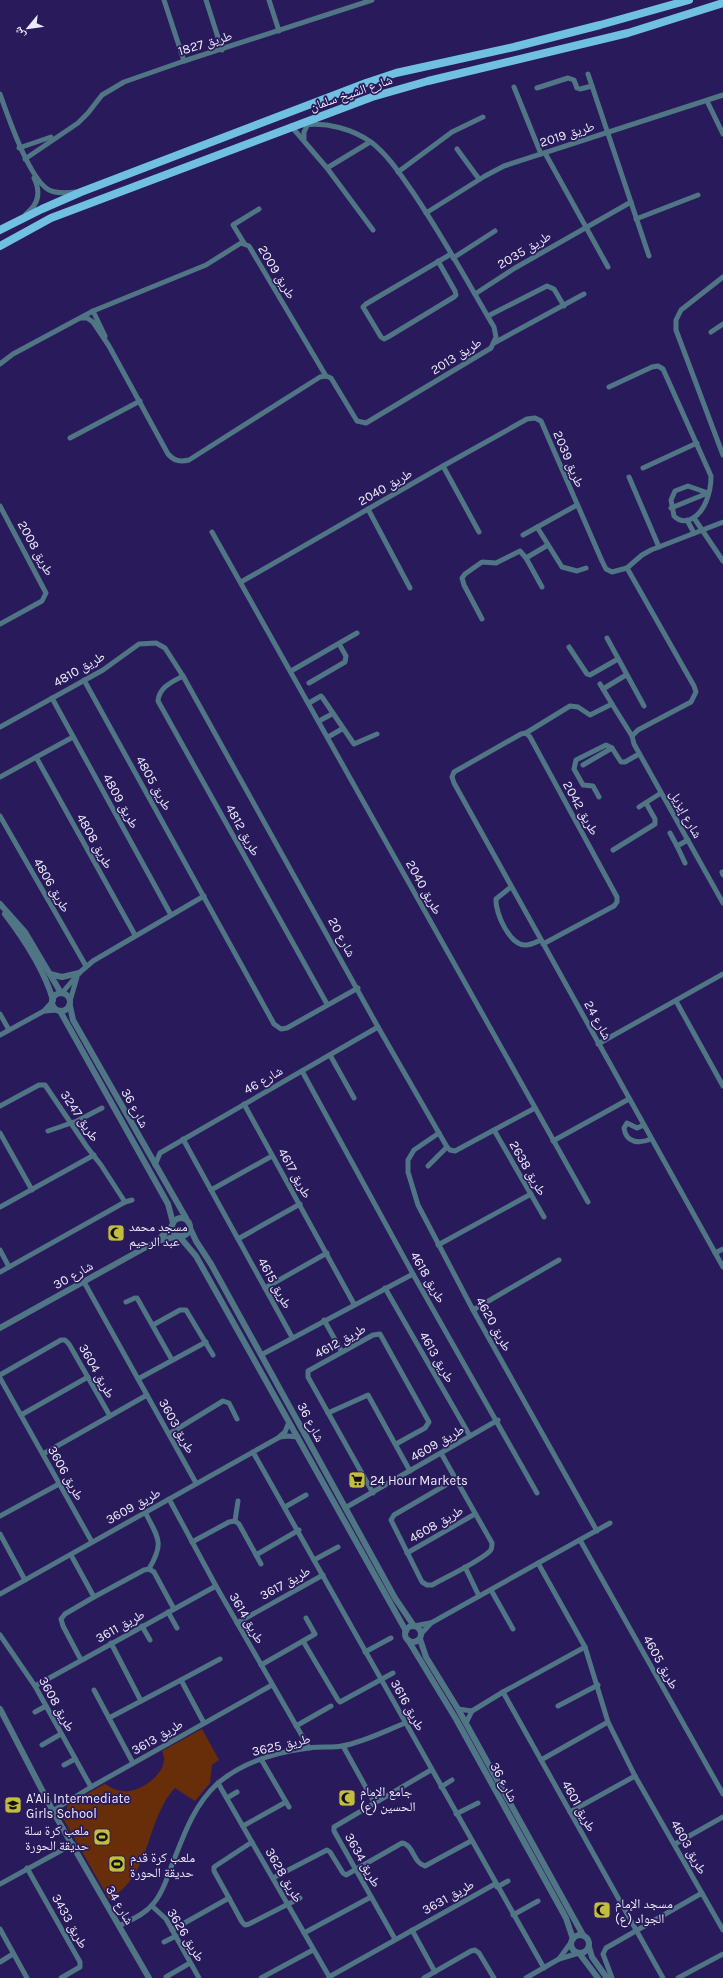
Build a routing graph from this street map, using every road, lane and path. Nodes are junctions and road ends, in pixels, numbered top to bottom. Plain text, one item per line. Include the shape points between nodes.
1 (164, 0) edge
2 (206, 0) edge
3 (269, 0) edge
4 (372, 0) edge
5 (689, 0) edge
6 (723, 3) edge
7 (278, 31) junction
8 (222, 50) junction
9 (184, 61) junction
10 (588, 74) dead end
11 (592, 86) junction
12 (514, 87) dead end
13 (537, 88) dead end
14 (0, 94) edge
15 (723, 95) edge
16 (707, 101) junction
17 (0, 102) edge
18 (483, 117) dead end
19 (308, 124) junction
20 (291, 126) junction
21 (607, 132) junction
22 (723, 134) edge
23 (60, 135) junction
24 (305, 140) junction
25 (370, 142) junction
26 (20, 147) junction
27 (456, 149) dead end
28 (543, 154) junction
29 (26, 159) junction
30 (327, 168) junction
31 (398, 172) junction
32 (479, 179) junction
33 (81, 192) junction
34 (698, 195) dead end
35 (630, 202) junction
36 (259, 209) dead end
37 (426, 213) junction
38 (636, 219) junction
39 (15, 222) junction
40 (586, 227) junction
41 (0, 230) edge
42 (373, 230) dead end
43 (495, 230) dead end
44 (244, 243) junction
45 (0, 246) edge
46 (452, 256) junction
47 (649, 256) dead end
48 (438, 261) junction
49 (608, 267) dead end
50 (723, 277) edge
51 (475, 294) junction
52 (584, 294) dead end
53 (564, 306) junction
54 (93, 312) junction
55 (488, 316) junction
56 (81, 318) junction
57 (723, 324) edge
58 (711, 332) dead end
59 (494, 343) junction
60 (109, 346) junction
61 (0, 364) edge
62 (326, 376) junction
63 (609, 387) dead end
64 (140, 401) junction
65 (541, 421) joint
66 (70, 438) dead end
67 (697, 443) junction
68 (723, 455) edge
69 (443, 466) junction
70 (643, 468) dead end
71 (629, 477) dead end
72 (708, 493) junction
73 (577, 505) junction
74 (0, 506) edge
75 (671, 508) junction
76 (368, 509) junction
77 (694, 518) junction
78 (687, 520) junction
79 (723, 522) edge
80 (537, 527) junction
81 (701, 530) junction
82 (212, 532) dead end
83 (479, 532) dead end
84 (694, 533) junction
85 (523, 535) dead end
86 (548, 545) junction
87 (659, 547) junction
88 (526, 558) junction
89 (723, 562) edge
90 (586, 568) dead end
91 (628, 568) junction
92 (241, 582) junction
93 (542, 587) dead end
94 (410, 588) dead end
95 (482, 619) dead end
96 (0, 624) edge
97 (357, 633) dead end
98 (607, 638) dead end
99 (339, 644) junction
100 (569, 647) dead end
101 (169, 652) joint
102 (618, 659) junction
103 (291, 671) junction
104 (183, 676) junction
105 (626, 676) junction
106 (84, 680) junction
107 (309, 683) dead end
108 (600, 684) dead end
109 (603, 689) junction
110 (52, 698) junction
111 (309, 703) junction
112 (612, 704) junction
113 (644, 706) dead end
114 (332, 714) junction
115 (319, 721) junction
116 (0, 727) edge
117 (342, 728) junction
118 (526, 733) junction
119 (377, 734) dead end
120 (632, 736) junction
121 (73, 737) junction
122 (328, 737) junction
123 (612, 748) junction
124 (639, 754) junction
125 (36, 757) junction
126 (582, 765) dead end
127 (0, 777) edge
128 (661, 793) junction
129 (600, 797) dead end
130 (646, 803) junction
131 (639, 807) dead end
132 (0, 816) edge
133 (670, 833) dead end
134 (688, 840) junction
135 (677, 846) junction
136 (613, 850) dead end
137 (685, 863) dead end
138 (511, 887) junction
139 (720, 892) edge
140 (204, 896) junction
141 (723, 903) edge
142 (0, 904) edge
143 (0, 908) edge
144 (171, 915) junction
145 (135, 936) junction
146 (542, 942) junction
147 (86, 966) junction
148 (79, 973) junction
149 (50, 974) junction
150 (723, 974) edge
151 (358, 988) junction
152 (61, 993) junction
153 (52, 1001) junction
154 (676, 1001) junction
155 (70, 1004) junction
156 (327, 1004) junction
157 (58, 1010) junction
158 (44, 1011) junction
159 (0, 1014) edge
160 (378, 1026) junction
161 (9, 1030) junction
162 (0, 1035) edge
163 (598, 1044) junction
164 (330, 1055) junction
165 (302, 1071) junction
166 (723, 1086) edge
167 (354, 1098) dead end
168 (629, 1099) junction
169 (244, 1104) junction
170 (0, 1106) edge
171 (102, 1108) dead end
172 (535, 1108) junction
173 (71, 1122) junction
174 (644, 1125) junction
175 (494, 1130) junction
176 (48, 1131) dead end
177 (0, 1133) edge
178 (440, 1133) junction
179 (651, 1138) junction
180 (183, 1139) junction
181 (553, 1141) junction
182 (447, 1147) junction
183 (147, 1152) junction
184 (160, 1153) junction
185 (94, 1155) junction
186 (272, 1156) junction
187 (155, 1165) junction
188 (428, 1166) dead end
189 (32, 1190) junction
190 (211, 1190) junction
191 (531, 1194) junction
192 (132, 1200) dead end
193 (125, 1202) junction
194 (588, 1202) dead end
195 (300, 1204) junction
196 (0, 1207) edge
197 (544, 1217) dead end
198 (186, 1218) junction
199 (172, 1224) junction
200 (190, 1228) junction
201 (179, 1236) junction
202 (238, 1239) junction
203 (157, 1241) junction
204 (438, 1245) junction
205 (723, 1249) edge
206 (0, 1250) edge
207 (715, 1253) junction
208 (327, 1254) junction
209 (559, 1260) dead end
210 (9, 1267) junction
211 (723, 1268) edge
212 (0, 1272) edge
213 (412, 1274) junction
214 (84, 1282) junction
215 (266, 1288) junction
216 (385, 1288) junction
217 (126, 1302) dead end
218 (354, 1304) junction
219 (473, 1310) junction
220 (324, 1320) junction
221 (152, 1325) junction
222 (0, 1328) edge
223 (292, 1337) junction
224 (206, 1342) junction
225 (342, 1352) junction
226 (261, 1354) junction
227 (213, 1355) dead end
228 (172, 1360) junction
229 (0, 1377) edge
230 (88, 1377) junction
231 (138, 1379) junction
232 (147, 1395) junction
233 (328, 1413) junction
234 (21, 1415) junction
235 (110, 1416) junction
236 (237, 1419) dead end
237 (498, 1420) junction
238 (289, 1422) junction
239 (169, 1434) junction
240 (470, 1436) junction
241 (298, 1437) junction
242 (278, 1438) junction
243 (396, 1444) junction
244 (253, 1452) junction
245 (441, 1453) junction
246 (43, 1454) junction
247 (410, 1471) junction
248 (456, 1479) junction
249 (196, 1483) junction
250 (59, 1484) junction
251 (373, 1492) junction
252 (537, 1493) dead end
253 (306, 1495) dead end
254 (169, 1499) junction
255 (238, 1501) dead end
256 (285, 1507) junction
257 (345, 1508) junction
258 (146, 1512) junction
259 (475, 1514) junction
260 (0, 1516) edge
261 (235, 1522) junction
262 (610, 1524) dead end
263 (299, 1530) junction
264 (597, 1531) junction
265 (0, 1534) edge
266 (580, 1540) junction
267 (92, 1542) junction
268 (192, 1542) junction
269 (338, 1547) dead end
270 (407, 1553) junction
271 (71, 1555) junction
272 (256, 1555) junction
273 (314, 1560) junction
274 (538, 1563) junction
275 (261, 1564) dead end
276 (464, 1567) junction
277 (149, 1569) junction
278 (323, 1575) junction
279 (25, 1580) junction
280 (216, 1586) junction
281 (491, 1590) junction
282 (0, 1594) edge
283 (479, 1596) junction
284 (94, 1597) junction
285 (174, 1609) junction
286 (168, 1612) junction
287 (306, 1618) dead end
288 (237, 1623) junction
289 (431, 1623) junction
290 (142, 1626) junction
291 (414, 1626) junction
292 (177, 1628) dead end
293 (513, 1629) dead end
294 (406, 1631) junction
295 (0, 1635) edge
296 (420, 1636) junction
297 (391, 1638) dead end
298 (150, 1640) dead end
299 (408, 1640) junction
300 (303, 1641) junction
301 (111, 1643) junction
302 (585, 1648) junction
303 (365, 1652) junction
304 (220, 1659) dead end
305 (81, 1660) junction
306 (261, 1665) junction
307 (393, 1673) dead end
308 (381, 1679) junction
309 (181, 1680) junction
310 (598, 1684) junction
311 (272, 1685) junction
312 (35, 1686) junction
313 (94, 1690) dead end
314 (503, 1692) junction
315 (141, 1701) junction
316 (46, 1706) junction
317 (331, 1706) dead end
318 (558, 1706) dead end
319 (0, 1709) edge
320 (458, 1709) junction
321 (472, 1711) junction
322 (35, 1712) dead end
323 (0, 1715) edge
324 (109, 1718) junction
325 (608, 1722) junction
326 (204, 1723) junction
327 (405, 1723) junction
328 (466, 1723) junction
329 (296, 1726) junction
330 (61, 1734) junction
331 (13, 1736) junction
332 (42, 1745) dead end
333 (343, 1746) junction
334 (309, 1748) junction
335 (75, 1759) junction
336 (261, 1759) junction
337 (541, 1760) junction
338 (133, 1763) junction
339 (64, 1765) dead end
340 (431, 1770) junction
341 (635, 1776) junction
342 (452, 1780) dead end
343 (218, 1783) junction
344 (91, 1787) junction
345 (441, 1787) junction
346 (237, 1792) dead end
347 (723, 1794) edge
348 (227, 1798) junction
349 (286, 1802) junction
350 (374, 1802) junction
351 (478, 1802) dead end
352 (289, 1807) dead end
353 (54, 1810) junction
354 (570, 1812) junction
355 (456, 1814) junction
356 (723, 1817) edge
357 (243, 1826) junction
358 (471, 1841) junction
359 (252, 1842) junction
360 (73, 1844) junction
361 (676, 1844) junction
362 (28, 1868) junction
363 (356, 1870) junction
364 (273, 1878) junction
365 (508, 1881) dead end
366 (0, 1884) edge
367 (496, 1885) junction
368 (702, 1893) junction
369 (371, 1897) junction
370 (229, 1898) junction
371 (300, 1898) dead end
372 (538, 1901) dead end
373 (289, 1905) junction
374 (152, 1906) junction
375 (513, 1915) junction
376 (119, 1926) junction
377 (0, 1929) edge
378 (172, 1930) junction
379 (412, 1930) junction
380 (637, 1930) junction
381 (723, 1930) edge
382 (304, 1933) junction
383 (583, 1935) junction
384 (176, 1936) junction
385 (395, 1939) junction
386 (572, 1940) junction
387 (164, 1942) dead end
388 (589, 1947) junction
389 (313, 1950) junction
390 (579, 1953) junction
391 (14, 1954) junction
392 (723, 1954) edge
393 (559, 1959) junction
394 (0, 1962) edge
395 (190, 1963) junction
396 (544, 1968) junction
397 (435, 1972) junction
398 (166, 1977) dead end
399 (27, 1978) edge
400 (62, 1978) edge
401 (149, 1978) edge
402 (199, 1978) edge
403 (261, 1978) edge
404 (330, 1978) edge
405 (424, 1978) edge
406 (494, 1978) edge
407 (526, 1978) edge
408 (598, 1978) edge
409 (607, 1978) edge
410 (612, 1978) edge
411 (663, 1978) edge
412 (678, 1978) edge

1 - 9 street
2 - 8 street
3 - 7 street
4 - 7 street, طريق 1827
5 - 33 main road, شارع الشيخ سلمان via 553,37 388,76
6 - 20 main road, شارع الشيخ سلمان via 615,36 400,88
7 - 8 street, طريق 1827
8 - 9 street, طريق 1827
9 - 23 street, طريق 1827 via 110,89 78,123
10 - 11 street
11 - 13 street via 580,89 574,80 568,78
11 - 21 street
12 - 28 street
14 - 26 street
15 - 16 street, طريق 2019
16 - 21 street, طريق 2019
16 - 22 street
17 - 26 street
18 - 31 street via 452,132
19 - 20 street, طريق 2013
19 - 24 street via 304,132
19 - 25 street, طريق 2013 via 347,130
20 - 24 street
20 - 45 main road, شارع الشيخ سلمان via 51,218
21 - 28 street, طريق 2019
21 - 35 street
23 - 26 street, طريق 1827
23 - 29 street, طريق 1827
24 - 30 street
25 - 30 street
25 - 31 street, طريق 2013
26 - 29 street
27 - 32 street
28 - 32 street, طريق 2019 via 504,166
28 - 40 street
29 - 33 street via 36,176 49,190 63,193
29 - 39 street via 39,194 30,210
30 - 42 street
31 - 37 street, طريق 2013
32 - 37 street, طريق 2019
33 - 39 main road, شارع الشيخ سلمان
34 - 38 street
35 - 38 street
35 - 40 street, طريق 2035
36 - 44 street via 233,226
37 - 46 street, طريق 2013
38 - 47 street
39 - 41 main road, شارع الشيخ سلمان
40 - 49 street
40 - 51 street, طريق 2035
43 - 46 street
44 - 54 street, طريق 2009 via 238,244 206,265
44 - 62 street, طريق 2009 via 249,246
46 - 48 street
46 - 51 street, طريق 2013
48 - 48 street via 364,308 381,337 388,337 454,297 455,291
50 - 68 street via 681,310 677,316 676,330
51 - 55 street, طريق 2013
52 - 53 street
53 - 55 street via 554,289 547,286
53 - 59 street
54 - 56 street, طريق 2009
54 - 60 street
55 - 59 street, طريق 2013 via 496,332
56 - 60 street via 93,322
56 - 61 street via 13,354
57 - 58 street
59 - 62 street, طريق 2013 via 486,352 366,423 357,421 331,378
60 - 64 street
62 - 64 street via 320,377 189,460 179,461 168,454
63 - 67 street via 652,367 661,367
64 - 66 street
65 - 69 street, طريق 2040 via 535,418 527,419
65 - 73 street, طريق 2039
67 - 70 street
67 - 72 street via 710,473
69 - 76 street, طريق 2040
69 - 83 street
71 - 87 street
72 - 75 street
72 - 75 street via 682,487 673,494
72 - 77 street via 703,510
73 - 80 street, طريق 2039
73 - 91 street, طريق 2039 via 606,569 612,572
74 - 96 street, طريق 2008 via 46,593 42,601
75 - 78 street via 676,518
76 - 92 street, طريق 2040
76 - 94 street
77 - 78 street
77 - 81 street
78 - 84 street
79 - 81 street
80 - 85 street, طريق 2039
80 - 86 street
81 - 84 street
81 - 89 street
82 - 92 street, طريق 2040
84 - 87 street
86 - 88 street
86 - 90 street via 562,567 577,571
87 - 91 street via 642,555
88 - 93 street
88 - 95 street via 520,551 496,563 482,562 462,578
91 - 120 street via 696,692 691,702 638,730
92 - 103 street, طريق 2040
97 - 99 street
98 - 102 street
99 - 103 street
99 - 107 street via 346,656 345,662
100 - 102 street via 590,675
101 - 104 street, شارع 20
101 - 106 street, طريق 4810 via 156,643 140,644 108,667
102 - 105 street
103 - 111 street, طريق 2040
104 - 151 street, شارع 20
104 - 156 street, طريق 4812 via 158,693 158,701
105 - 109 street
105 - 113 street
106 - 110 street, طريق 4810
106 - 140 street, طريق 4805
108 - 109 street, شارع إيزيل
109 - 112 street, شارع إيزيل
110 - 116 street, طريق 4810
110 - 121 street, طريق 4809
111 - 114 street via 320,696
111 - 115 street, طريق 2040
112 - 118 street via 590,714 578,707 570,706
112 - 120 street, شارع إيزيل
114 - 115 street
114 - 117 street
115 - 122 street, طريق 2040
117 - 119 street via 354,744
117 - 122 street
118 - 138 street, شارع 24 via 454,772 452,777
118 - 146 street, طريق 2042 via 617,896 614,906
120 - 124 street, شارع إيزيل
121 - 125 street
121 - 144 street, طريق 4809
122 - 172 street, طريق 2040
123 - 124 street via 621,762
123 - 126 street
123 - 129 street via 609,745 602,746 580,756 574,764 583,785 593,786
124 - 128 street, شارع إيزيل
125 - 127 street
125 - 145 street, طريق 4808
128 - 130 street
128 - 134 street, شارع إيزيل
130 - 131 street
130 - 136 street via 655,819 653,827
132 - 147 street, طريق 4806
133 - 135 street
134 - 135 street
134 - 139 street, شارع إيزيل
135 - 137 street
138 - 146 street, شارع 24
138 - 146 street, طريق 2042 via 496,899 496,907 504,926 522,945
139 - 141 street, شارع إيزيل
140 - 144 street
140 - 156 street, طريق 4805 via 274,1024 281,1029 287,1028
142 - 149 street via 25,932
143 - 153 street via 43,974
144 - 145 street
145 - 147 street
146 - 163 street, شارع 24
147 - 148 street
148 - 149 street via 62,977
148 - 152 street
148 - 155 street
149 - 152 street
150 - 154 street
151 - 156 street
151 - 160 street, شارع 20
152 - 153 street
152 - 155 street via 68,995
153 - 157 street
153 - 158 street
154 - 163 street
154 - 166 street
155 - 157 street via 65,1010
155 - 183 street, شارع 36 via 73,1020
157 - 158 street
157 - 199 street, شارع 36 via 168,1204
158 - 161 street
159 - 161 street
160 - 164 street, شارع 46
160 - 178 street, شارع 20
161 - 162 street
163 - 168 street, شارع 24
164 - 165 street, شارع 46
164 - 167 street
165 - 169 street, شارع 46
165 - 213 street, طريق 4618
168 - 174 street, شارع 24
168 - 181 street
169 - 180 street, شارع 46
169 - 186 street, طريق 4617
170 - 173 street, طريق 3247 via 39,1085 45,1085
171 - 173 street
172 - 175 street
172 - 181 street, طريق 2040
173 - 176 street
173 - 185 street, طريق 3247
174 - 179 street, شارع 24
174 - 179 street via 637,1128 627,1123 624,1128 630,1139 636,1142
175 - 182 street via 455,1150
175 - 191 street, طريق 2638
177 - 189 street
178 - 182 street, شارع 20
178 - 204 street, طريق 4620 via 414,1150 407,1166 418,1205
179 - 207 street, شارع 24
180 - 184 street, شارع 46
180 - 190 street, طريق 4615
181 - 194 street, طريق 2040
182 - 188 street
183 - 184 street
183 - 187 street, شارع 36
184 - 187 street
185 - 189 street
185 - 193 street, طريق 3247
186 - 190 street
186 - 195 street, طريق 4617
187 - 198 street, شارع 36
189 - 196 street
190 - 202 street, طريق 4615
191 - 197 street, طريق 2638
191 - 204 street
192 - 193 street
193 - 210 street
195 - 202 street
195 - 208 street, طريق 4617
198 - 199 street via 177,1218
198 - 200 street
199 - 201 street via 174,1232
199 - 203 street, شارع 30
200 - 201 street via 186,1234
200 - 226 street, شارع 36
201 - 203 street, شارع 30
201 - 238 street, شارع 36 via 196,1256
202 - 215 street, طريق 4615
203 - 214 street, شارع 30
204 - 219 street, طريق 4620
205 - 207 street
206 - 210 street
207 - 211 street, شارع 24
208 - 215 street
208 - 218 street, طريق 4617
209 - 219 street
210 - 212 street
213 - 216 street
213 - 237 street, طريق 4618
214 - 222 street, شارع 30
214 - 231 street, طريق 3603
215 - 223 street, طريق 4615
216 - 218 street
216 - 240 street, طريق 4613
217 - 221 street via 137,1298
218 - 220 street
219 - 264 street, طريق 4620
220 - 223 street
220 - 225 street
221 - 224 street via 180,1310 186,1310
221 - 228 street
223 - 226 street
224 - 227 street
224 - 228 street
225 - 233 street, طريق 4612 via 307,1373
225 - 243 street, طريق 4612 via 375,1334 382,1336 429,1422 425,1428
226 - 257 street, شارع 36
228 - 231 street
229 - 230 street, طريق 3604 via 65,1340
229 - 234 street, طريق 3606
230 - 234 street
230 - 235 street, طريق 3604
231 - 232 street, طريق 3603
232 - 235 street
232 - 239 street, طريق 3603
233 - 243 street via 368,1395
233 - 251 street, طريق 4612
234 - 246 street, طريق 3606
235 - 246 street
236 - 239 street via 229,1403 223,1401
237 - 240 street, طريق 4609
237 - 252 street, طريق 4618
238 - 241 street, شارع 36
238 - 242 street, طريق 3609 via 285,1432
239 - 249 street, طريق 3603
240 - 245 street, طريق 4609
241 - 242 street, طريق 3609
241 - 294 street, شارع 36
242 - 244 street, طريق 3609
243 - 247 street
244 - 249 street, طريق 3609
244 - 256 street, طريق 3616
245 - 247 street, طريق 4609
245 - 248 street
246 - 250 street, طريق 3606
247 - 251 street, طريق 4609
248 - 259 street
248 - 270 street via 394,1515 392,1525
249 - 254 street, طريق 3609
250 - 260 street
250 - 267 street, طريق 3606
251 - 257 street, طريق 4609
253 - 256 street
254 - 258 street, طريق 3609
254 - 268 street, طريق 3614
255 - 261 street
256 - 263 street, طريق 3616
257 - 291 street, شارع 36 via 402,1611
258 - 267 street, طريق 3609
258 - 277 street via 156,1533 159,1547 159,1554
259 - 270 street, طريق 4608
259 - 276 street via 492,1543 492,1548
261 - 268 street via 229,1522
261 - 272 street via 239,1524
262 - 264 street
263 - 272 street
263 - 273 street, طريق 3616
264 - 266 street
265 - 279 street
266 - 274 street
266 - 347 street, طريق 4605
267 - 271 street, طريق 3609
268 - 280 street, طريق 3614
269 - 273 street
270 - 276 street via 422,1582 427,1586
271 - 279 street, طريق 3609
271 - 284 street
272 - 275 street
273 - 278 street, طريق 3616
274 - 281 street
274 - 302 street, طريق 4603
276 - 283 street
277 - 284 street
277 - 285 street via 154,1572
278 - 288 street, طريق 3617
278 - 303 street, طريق 3616
279 - 282 street, طريق 3609
280 - 285 street, طريق 3611
280 - 288 street, طريق 3614
281 - 283 street
281 - 293 street
283 - 289 street
284 - 305 street via 61,1619 62,1626
285 - 286 street, طريق 3611
286 - 290 street, طريق 3611
286 - 292 street
287 - 300 street via 315,1634
288 - 306 street, طريق 3614
289 - 291 street
289 - 296 street
290 - 298 street
290 - 301 street, طريق 3611
291 - 294 street
291 - 296 street via 419,1628
294 - 299 street
295 - 312 street, طريق 3608
296 - 299 street via 413,1642
296 - 320 street, شارع 36 via 426,1657
297 - 303 street
299 - 386 street, شارع 36 via 456,1719 566,1918
300 - 306 street
300 - 308 street via 338,1700 344,1701
301 - 305 street, طريق 3611
301 - 315 street
302 - 310 street, طريق 4603
302 - 314 street
303 - 308 street, طريق 3616
304 - 309 street
305 - 312 street, طريق 3611
306 - 311 street, طريق 3614
307 - 308 street
308 - 327 street, طريق 3616
309 - 315 street
309 - 326 street
310 - 318 street
310 - 325 street, طريق 4603
311 - 326 street, طريق 3613
311 - 329 street, طريق 3614
312 - 316 street, طريق 3608
313 - 324 street
314 - 321 street
314 - 337 street, طريق 4601
315 - 324 street
316 - 322 street
316 - 330 street, طريق 3608
317 - 329 street
319 - 331 street, شارع 34 via 13,1731
320 - 321 street
320 - 328 street, شارع 36
321 - 328 street
323 - 331 street, شارع 34
324 - 338 street
325 - 337 street
325 - 341 street, طريق 4603
326 - 338 street, طريق 3613
327 - 333 street, طريق 3625
327 - 340 street, طريق 3616
328 - 383 street, شارع 36
329 - 334 street, طريق 3614
330 - 332 street
330 - 335 street, طريق 3608
331 - 353 street, شارع 34
333 - 334 street, طريق 3625
333 - 350 street
334 - 336 street, طريق 3625
335 - 339 street
335 - 344 street, طريق 3608
336 - 343 street, طريق 3625 via 244,1765
336 - 349 street
337 - 354 street, طريق 4601
338 - 344 street, طريق 3613
340 - 345 street, طريق 3616
340 - 350 street, طريق 3634
341 - 354 street
341 - 361 street, طريق 4603
342 - 345 street
343 - 348 street, طريق 3628
343 - 374 street, طريق 3625 via 200,1803 192,1817 164,1887
344 - 353 street, طريق 3613
345 - 355 street, طريق 3616
346 - 348 street
348 - 357 street, طريق 3628
349 - 352 street
349 - 357 street
350 - 363 street, طريق 3634 via 334,1827
351 - 355 street
353 - 360 street, شارع 34
354 - 380 street, طريق 4601
355 - 358 street, طريق 3616
356 - 361 street
357 - 359 street, طريق 3628
358 - 363 street via 425,1866 418,1863 408,1846 402,1843
358 - 367 street, طريق 3616
359 - 364 street, طريق 3628
359 - 370 street via 214,1867
360 - 362 street
360 - 376 street, شارع 34
361 - 368 street, طريق 4603
362 - 366 street
362 - 400 street, طريق 3433 via 80,1962 80,1967
363 - 364 street via 344,1874 327,1850
363 - 369 street, طريق 3634
364 - 373 street, طريق 3628
365 - 367 street, طريق 3631
367 - 375 street, طريق 3616
367 - 379 street, طريق 3631
368 - 380 street
368 - 381 street, طريق 4603
369 - 382 street, طريق 3634
369 - 385 street, طريق 3634
370 - 373 street via 245,1925
370 - 378 street
371 - 373 street
372 - 375 street
373 - 382 street, طريق 3628
374 - 376 street, طريق 3625
374 - 378 street, طريق 3626 via 162,1914
375 - 396 street, طريق 3616
376 - 401 street, شارع 34
377 - 391 street
378 - 384 street, طريق 3626
379 - 385 street, طريق 3631
379 - 397 street, طريق 3631
380 - 410 street via 604,1950
380 - 411 street, طريق 4601
382 - 389 street, طريق 3628
383 - 386 street via 577,1935
383 - 388 street via 589,1941
384 - 387 street
384 - 395 street, طريق 3626
385 - 404 street, طريق 3631
386 - 390 street via 574,1950
386 - 393 street
388 - 390 street via 585,1952
388 - 409 street via 594,1960
389 - 403 street
389 - 404 street, طريق 3628
390 - 393 street
390 - 408 street
391 - 394 street
391 - 399 street
392 - 412 street
393 - 396 street
395 - 398 street
395 - 402 street, طريق 3626
396 - 407 street
397 - 405 street
397 - 406 street via 475,1950 479,1952

